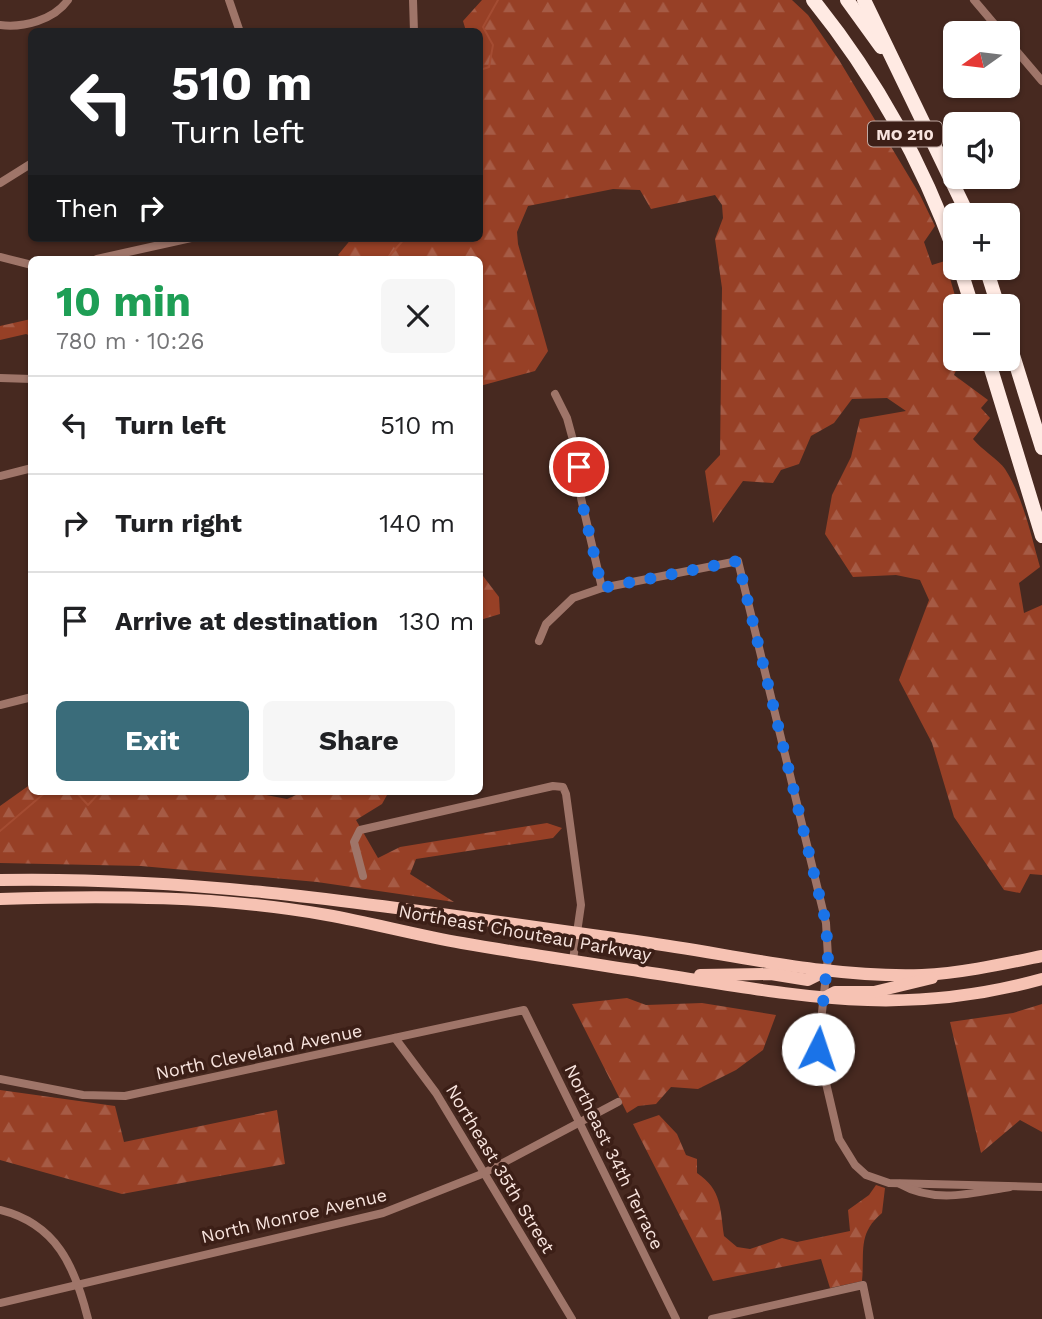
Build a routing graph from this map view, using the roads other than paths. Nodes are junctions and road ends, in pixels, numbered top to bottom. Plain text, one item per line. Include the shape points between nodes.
1 (68, 0) edge
2 (229, 0) edge
3 (413, 0) edge
4 (807, 0) edge
5 (813, 0) edge
6 (847, 0) edge
7 (864, 0) edge
8 (974, 0) edge
9 (992, 21) edge
10 (832, 24) junction
11 (0, 26) edge
12 (239, 28) edge
13 (414, 28) edge
14 (1020, 55) edge
15 (903, 80) junction
16 (1042, 81) edge
17 (28, 166) edge
18 (0, 183) edge
19 (962, 203) edge
20 (943, 225) edge
21 (173, 242) edge
22 (110, 256) edge
23 (0, 257) edge
24 (28, 264) edge
25 (992, 371) edge
26 (1018, 371) edge
27 (0, 378) edge
28 (28, 379) edge
29 (555, 394) dead end
30 (1042, 448) edge
31 (28, 469) edge
32 (0, 476) edge
33 (1042, 536) edge
34 (602, 588) junction
35 (539, 641) dead end
36 (28, 698) edge
37 (0, 705) edge
38 (363, 876) dead end
39 (37, 879) junction
40 (0, 880) edge
41 (0, 889) edge
42 (0, 899) edge
43 (578, 934) junction
44 (1042, 956) edge
45 (573, 960) junction
46 (825, 971) junction
47 (946, 973) junction
48 (682, 977) junction
49 (1042, 979) edge
50 (823, 999) junction
51 (524, 1010) joint
52 (395, 1038) junction
53 (0, 1079) edge
54 (618, 1101) dead end
55 (579, 1120) junction
56 (482, 1174) junction
57 (898, 1182) junction
58 (1017, 1186) junction
59 (1042, 1187) edge
60 (0, 1210) edge
61 (78, 1283) junction
62 (0, 1303) edge
63 (570, 1318) edge
64 (88, 1319) edge
65 (676, 1319) edge
66 (712, 1319) edge
67 (870, 1319) edge

1 - 11 street via 42,20
2 - 12 street
3 - 13 street
4 - 10 highway
5 - 10 highway, MO 210
6 - 15 highway, MO 210
7 - 15 highway
8 - 9 street
10 - 20 highway, MO 210 via 907,138
14 - 16 street
15 - 19 highway, MO 210
17 - 18 street
21 - 22 street
23 - 24 street
25 - 33 highway
26 - 30 highway
27 - 28 street
29 - 34 street via 579,462 581,498
31 - 32 street
34 - 35 street via 573,598 558,610
34 - 46 street via 738,561 826,923
36 - 37 street
38 - 43 street via 354,842 360,830 563,787 581,905
39 - 40 main road, Northeast Chouteau Parkway
39 - 41 main road
39 - 43 main road, Northeast Chouteau Parkway via 186,883
42 - 45 main road, Northeast Chouteau Parkway via 116,897 276,908
43 - 45 street
43 - 46 main road, Northeast Chouteau Parkway
44 - 47 main road, Northeast Chouteau Parkway
45 - 48 main road, Northeast Chouteau Parkway
46 - 47 main road, Northeast Chouteau Parkway
46 - 48 main road via 808,980 771,974
46 - 50 street
47 - 50 main road via 874,992 835,992
48 - 50 main road, Northeast Chouteau Parkway
49 - 50 main road, Northeast Chouteau Parkway via 940,1000
50 - 57 street via 818,1049 839,1139 866,1175
51 - 52 street, North Cleveland Avenue
51 - 55 street, Northeast 34th Terrace
52 - 53 street, North Cleveland Avenue via 125,1096 83,1095
52 - 56 street, Northeast 35th Street via 436,1093
54 - 55 street, North Monroe Avenue
55 - 56 street, North Monroe Avenue
55 - 65 street, Northeast 34th Terrace
56 - 61 street, North Monroe Avenue via 364,1218
56 - 63 street, Northeast 35th Street
57 - 58 street
57 - 58 street via 935,1195 962,1196
58 - 59 street
60 - 61 street via 44,1230
61 - 62 street, North Monroe Avenue
61 - 64 street
66 - 67 street via 863,1285

